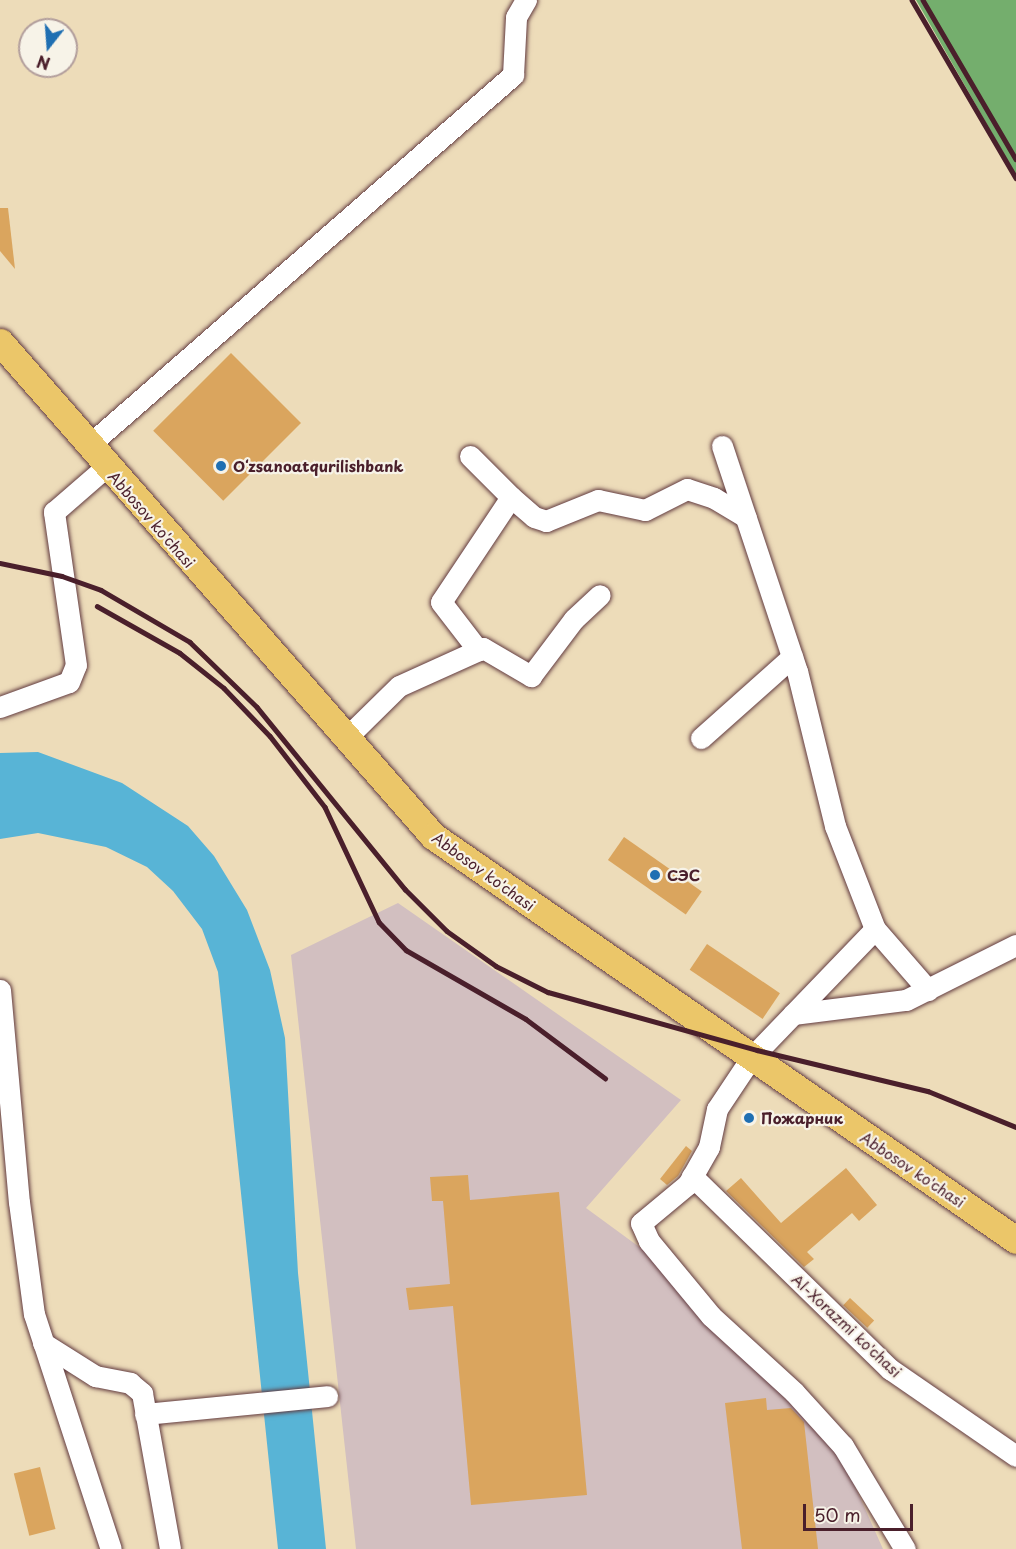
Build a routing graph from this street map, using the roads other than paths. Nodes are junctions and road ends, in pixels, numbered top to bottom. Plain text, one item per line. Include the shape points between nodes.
1 (526, 0) edge
2 (0, 342) edge
3 (89, 445) junction
4 (722, 446) dead end
5 (470, 456) dead end
6 (106, 466) junction
7 (511, 497) junction
8 (746, 517) junction
9 (600, 594) dead end
10 (478, 650) junction
11 (792, 657) junction
12 (0, 707) edge
13 (346, 738) junction
14 (701, 738) dead end
15 (875, 929) junction
16 (1016, 945) edge
17 (0, 990) edge
18 (928, 990) junction
19 (792, 1014) junction
20 (751, 1058) junction
21 (693, 1176) junction
22 (1016, 1240) edge
23 (43, 1342) junction
24 (327, 1396) dead end
25 (146, 1414) junction
26 (1016, 1456) edge
27 (111, 1549) edge
28 (170, 1549) edge
29 (905, 1549) edge

1 - 3 street via 516,17 513,75
2 - 3 main road, Abbosov ko'chasi
3 - 6 main road, Abbosov ko'chasi
4 - 8 street
5 - 7 street
6 - 12 street via 54,512 76,665 69,682
6 - 13 main road, Abbosov ko'chasi
7 - 8 street via 534,517 546,521 598,500 645,510 687,489 714,498
7 - 10 street via 441,602
8 - 11 street
9 - 10 street via 574,619 531,676 483,648
10 - 13 street via 399,686
11 - 14 street
11 - 15 street via 835,826
13 - 20 main road, Abbosov ko'chasi via 434,836
15 - 18 street
15 - 19 street
16 - 18 street
17 - 23 street via 19,1202 34,1314
18 - 19 street via 906,1000
19 - 20 street
20 - 21 street via 717,1109 709,1147
20 - 22 main road, Abbosov ko'chasi
21 - 26 street, Al-Xorazmi ko'chasi via 890,1369
21 - 29 street via 641,1223 649,1241 711,1316 794,1392 843,1446
23 - 25 street via 95,1376 130,1383 142,1393
23 - 27 street
24 - 25 street
25 - 28 street

